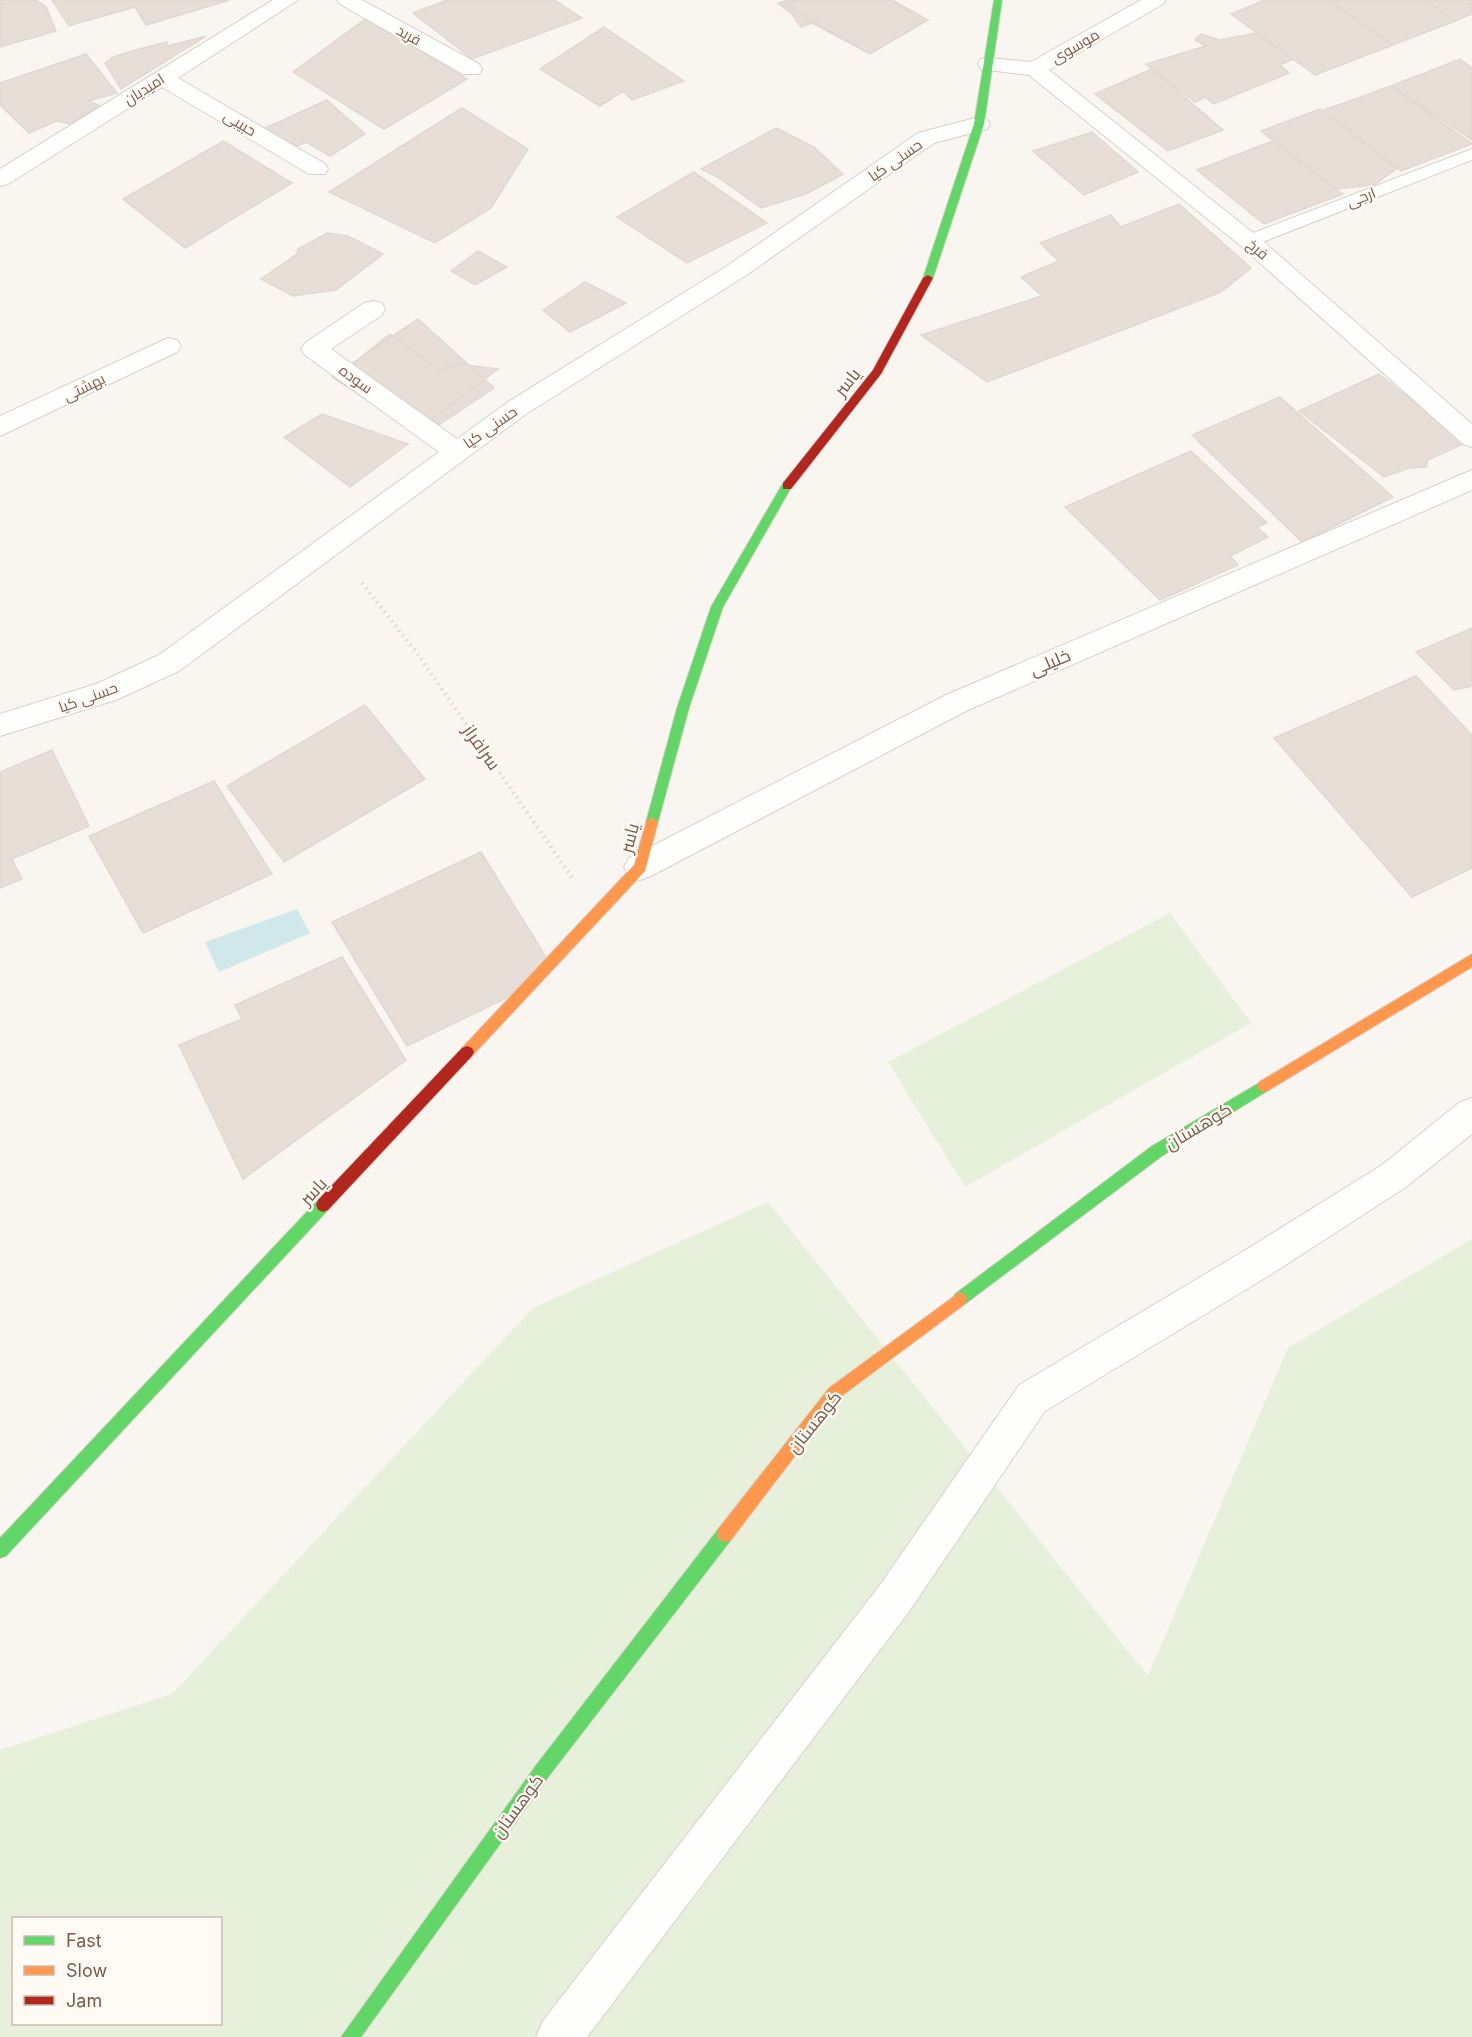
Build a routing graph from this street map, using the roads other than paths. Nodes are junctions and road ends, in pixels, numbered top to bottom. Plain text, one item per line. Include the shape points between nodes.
1 (288, 0) edge
2 (347, 0) edge
3 (998, 0) edge
4 (1156, 0) edge
5 (989, 64) junction
6 (471, 69) dead end
7 (1035, 69) junction
8 (162, 78) junction
9 (979, 124) junction
10 (1472, 154) edge
11 (317, 169) dead end
12 (0, 179) edge
13 (1249, 241) junction
14 (373, 309) dead end
15 (168, 346) dead end
16 (0, 428) edge
17 (1472, 438) edge
18 (455, 451) junction
19 (1472, 479) edge
20 (0, 725) edge
21 (640, 867) junction
22 (1472, 960) edge
23 (1472, 1113) edge
24 (0, 1550) edge
25 (350, 2037) edge
26 (559, 2037) edge

1 - 8 street, امیدیان
2 - 6 street, فرید
3 - 5 street, یاسر
4 - 7 street, موسوی
5 - 7 street, موسوی
5 - 9 street, یاسر
7 - 13 street, فرخ
8 - 11 street, حبیبی
8 - 12 street, امیدیان
9 - 18 street, حسنی کیا via 926,138 736,271
9 - 21 street, یاسر via 933,268 877,372 780,495 717,607 683,708
10 - 13 lane, ارجی
13 - 17 street, فرخ
14 - 18 street, سوده via 314,349
15 - 16 street, بهشتی
18 - 20 street, حسنی کیا via 169,663 106,692
19 - 21 street, خلیلی via 956,703
21 - 24 street, یاسر
22 - 25 street, کوهستان via 1157,1151 834,1393 543,1770
23 - 26 street via 1394,1176 1032,1398 894,1599

